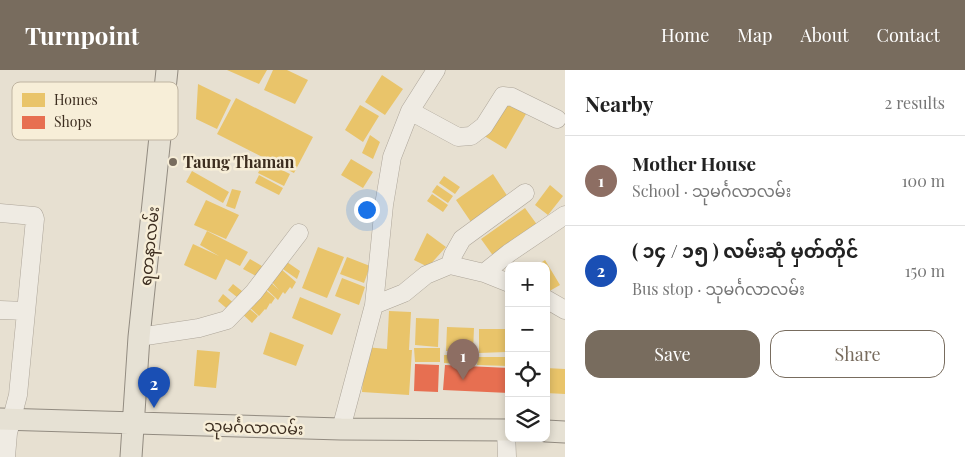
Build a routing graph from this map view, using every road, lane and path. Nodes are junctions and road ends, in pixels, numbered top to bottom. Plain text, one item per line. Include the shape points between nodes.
1 (436, 70) edge
2 (410, 111) junction
3 (557, 120) dead end
4 (160, 140) edge
5 (525, 193) dead end
6 (0, 213) edge
7 (565, 215) edge
8 (299, 233) dead end
9 (450, 265) junction
10 (484, 273) junction
11 (505, 281) edge
12 (550, 301) edge
13 (374, 305) junction
14 (0, 310) edge
15 (565, 310) edge
16 (26, 311) junction
17 (140, 337) junction
18 (6, 419) edge
19 (134, 423) junction
20 (341, 429) junction
21 (505, 430) edge
22 (550, 431) edge
23 (565, 432) edge
24 (507, 442) edge
25 (6, 457) edge
26 (131, 457) edge
27 (508, 457) edge

1 - 2 street
2 - 3 street via 458,137 471,136 484,126 503,96 512,97
2 - 13 street via 392,157
4 - 17 main road, ရတနာလမ်း
5 - 9 street via 462,240
6 - 16 street via 29,215 35,219
7 - 10 street
8 - 17 street via 254,292 227,320
9 - 10 street
9 - 13 street via 426,275 404,293
10 - 11 street
12 - 15 street
13 - 20 street
14 - 16 street
16 - 18 street via 18,395
17 - 19 main road, ရတနာလမ်း
18 - 19 main road, သုမင်္ဂလာလမ်း
18 - 25 street
19 - 20 main road, သုမင်္ဂလာလမ်း
19 - 26 main road, ရတနာလမ်း
20 - 21 main road, သုမင်္ဂလာလမ်း
22 - 23 main road
24 - 27 street

